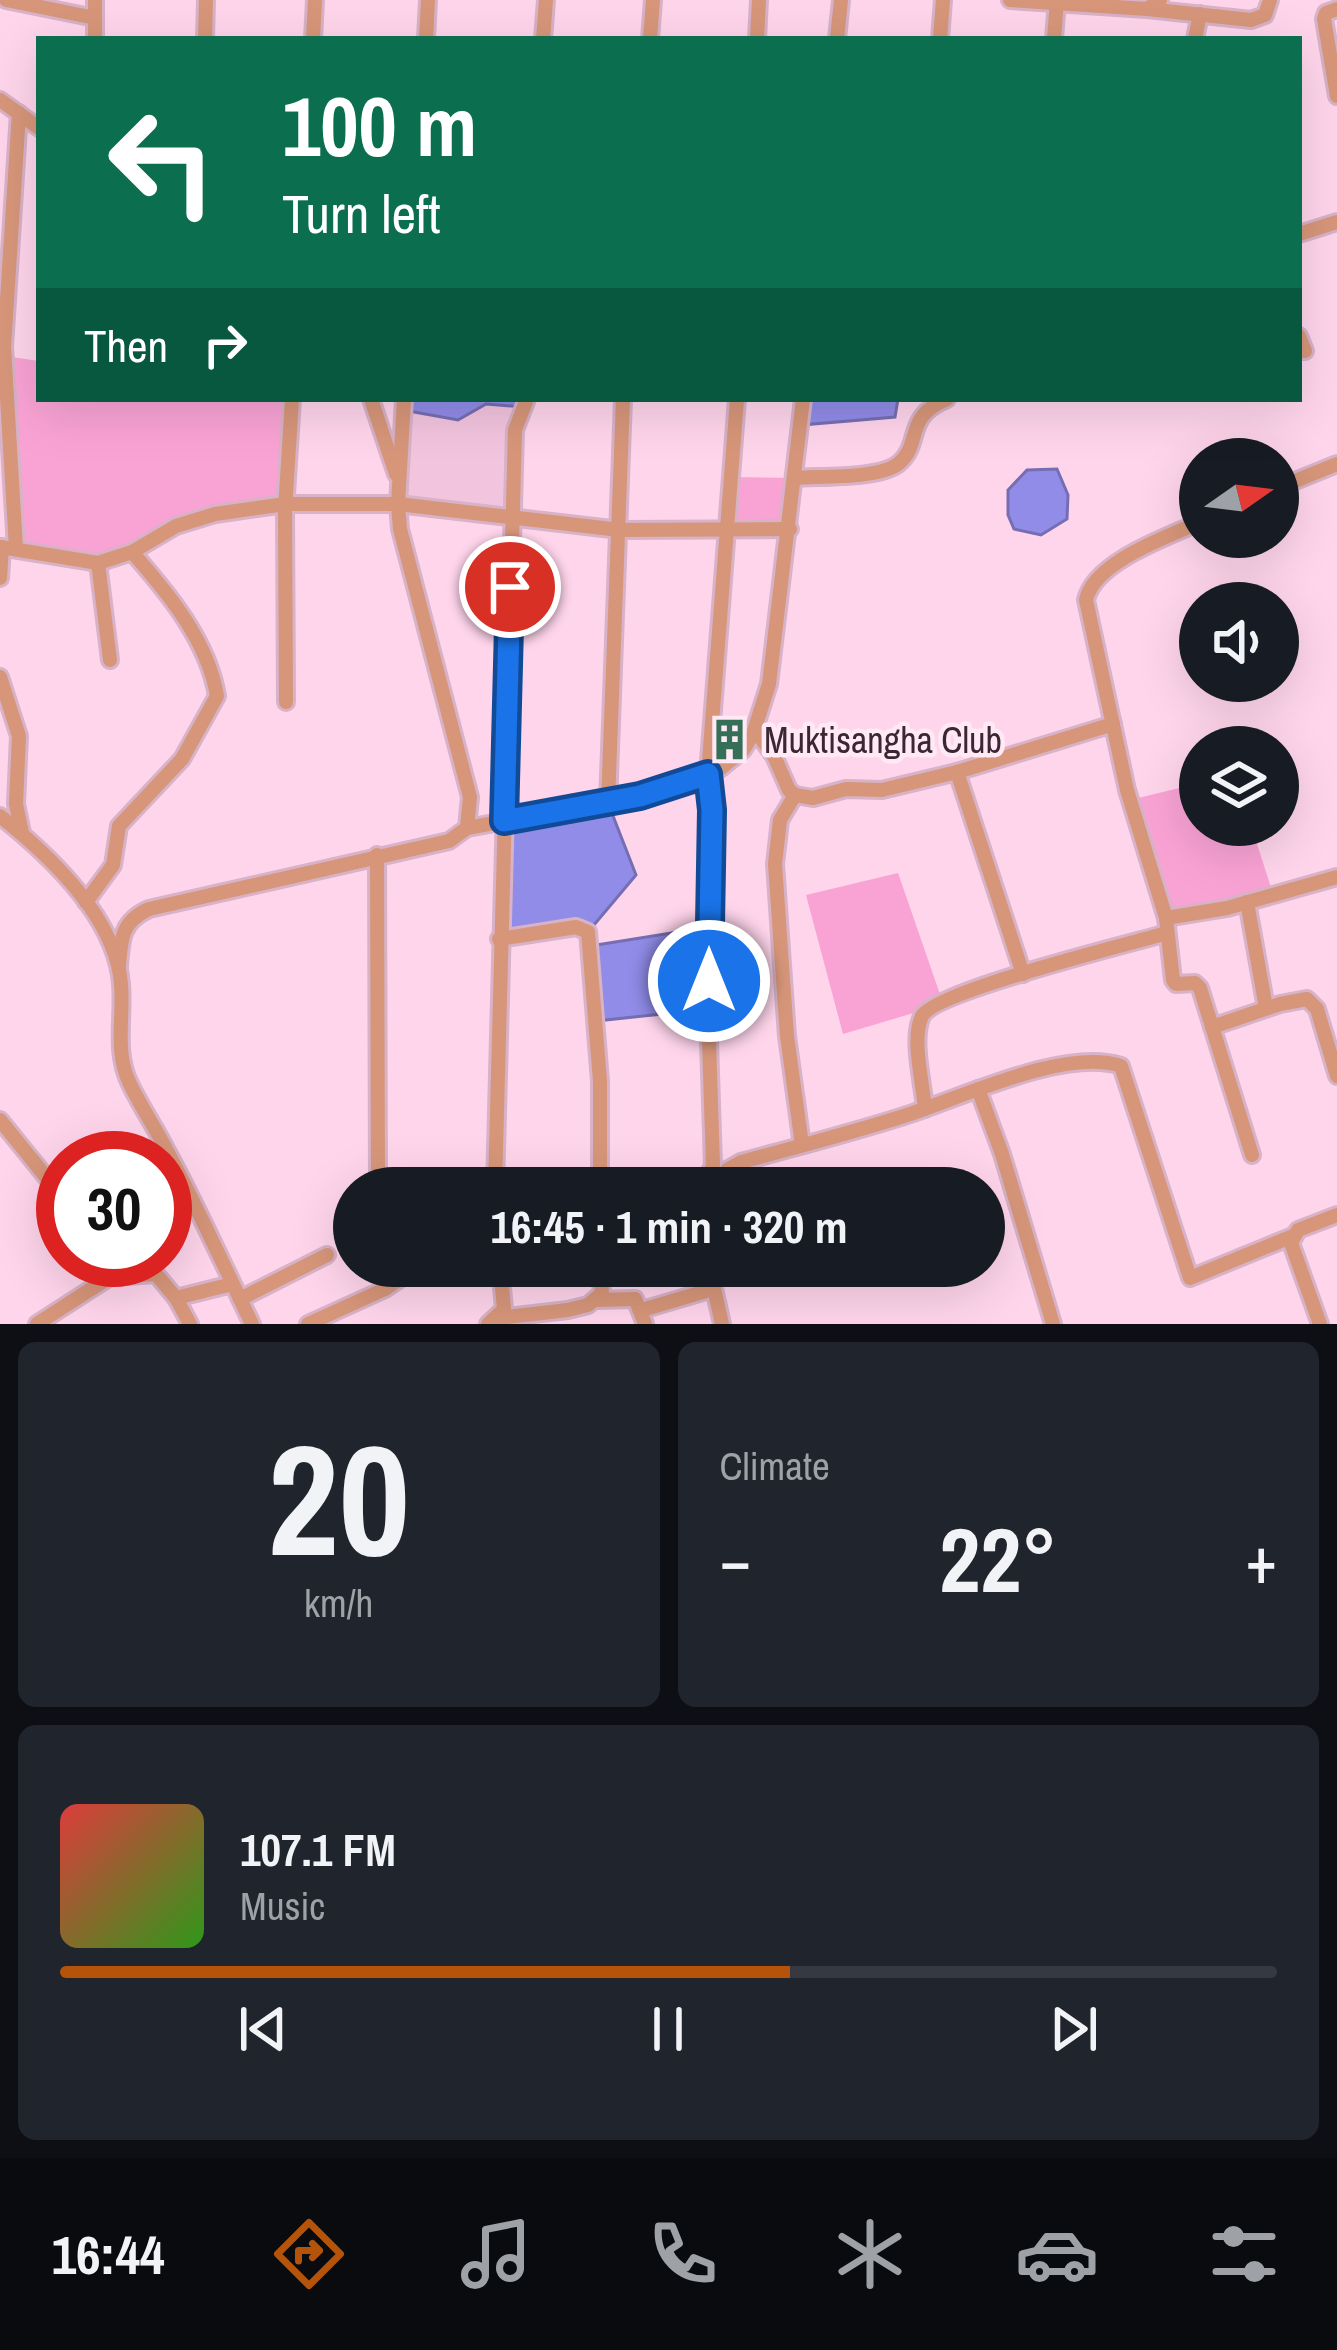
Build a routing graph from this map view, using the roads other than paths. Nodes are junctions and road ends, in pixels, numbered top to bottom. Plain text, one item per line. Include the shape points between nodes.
1 (6, 0) edge
2 (95, 0) edge
3 (206, 0) edge
4 (315, 0) edge
5 (428, 0) edge
6 (546, 0) edge
7 (653, 0) edge
8 (759, 0) edge
9 (841, 0) edge
10 (943, 0) edge
11 (1010, 0) edge
12 (1270, 0) edge
13 (1057, 2) edge
14 (1154, 4) edge
15 (1337, 9) edge
16 (1200, 14) junction
17 (95, 18) junction
18 (95, 36) edge
19 (205, 36) edge
20 (313, 36) edge
21 (426, 36) edge
22 (543, 36) edge
23 (650, 36) edge
24 (757, 36) edge
25 (837, 36) edge
26 (940, 36) edge
27 (1054, 36) edge
28 (1196, 36) edge
29 (1337, 96) edge
30 (0, 100) edge
31 (19, 113) junction
32 (36, 126) edge
33 (1337, 222) edge
34 (1302, 233) edge
35 (2, 356) edge
36 (292, 402) edge
37 (372, 402) edge
38 (404, 402) edge
39 (526, 402) edge
40 (623, 402) edge
41 (737, 402) edge
42 (803, 402) edge
43 (939, 402) edge
44 (1337, 464) edge
45 (795, 478) junction
46 (1299, 479) edge
47 (399, 483) junction
48 (285, 504) junction
49 (398, 504) junction
50 (512, 517) junction
51 (727, 527) junction
52 (790, 529) junction
53 (620, 530) junction
54 (1179, 532) edge
55 (6, 547) edge
56 (132, 552) junction
57 (98, 563) junction
58 (0, 578) edge
59 (110, 660) dead end
60 (0, 677) edge
61 (286, 702) dead end
62 (1113, 724) junction
63 (755, 730) junction
64 (957, 772) junction
65 (708, 774) junction
66 (795, 796) junction
67 (608, 802) junction
68 (0, 815) edge
69 (504, 821) junction
70 (466, 827) junction
71 (22, 833) junction
72 (377, 855) junction
73 (1337, 877) edge
74 (86, 902) junction
75 (1247, 902) junction
76 (1166, 925) junction
77 (499, 939) junction
78 (119, 966) junction
79 (1023, 974) junction
80 (1266, 1008) junction
81 (1212, 1027) junction
82 (1337, 1076) edge
83 (978, 1089) junction
84 (925, 1109) junction
85 (0, 1120) edge
86 (802, 1145) junction
87 (1252, 1155) dead end
88 (36, 1165) edge
89 (378, 1167) edge
90 (495, 1167) edge
91 (600, 1167) edge
92 (713, 1167) edge
93 (733, 1167) edge
94 (1337, 1215) edge
95 (1293, 1235) junction
96 (327, 1255) dead end
97 (232, 1284) junction
98 (87, 1287) edge
99 (167, 1287) edge
100 (389, 1287) edge
101 (503, 1287) edge
102 (603, 1287) edge
103 (713, 1289) joint
104 (176, 1298) junction
105 (240, 1299) junction
106 (597, 1300) junction
107 (643, 1317) edge
108 (557, 1318) edge
109 (494, 1321) edge
110 (38, 1324) edge
111 (190, 1324) edge
112 (252, 1324) edge
113 (308, 1324) edge
114 (722, 1324) edge
115 (1053, 1324) edge
116 (1320, 1324) edge

1 - 17 street
2 - 17 street
3 - 19 street
4 - 20 street
5 - 21 street
6 - 22 street
7 - 23 street
8 - 24 street
9 - 25 street
10 - 26 street
11 - 13 street
12 - 16 street via 1265,14 1251,20
13 - 14 street
13 - 27 street
14 - 16 street
15 - 29 street via 1324,19
16 - 28 street
17 - 18 street
30 - 31 street
31 - 32 street
31 - 35 street
33 - 34 street
35 - 55 street
36 - 48 street
37 - 47 street
38 - 47 street
39 - 50 street via 515,430
40 - 53 street
41 - 51 street
42 - 45 street
43 - 45 street via 919,419 896,465
44 - 46 street
45 - 52 street
47 - 49 street
48 - 49 street
48 - 56 street via 214,514
48 - 61 street
49 - 50 street
49 - 70 street via 470,797
50 - 53 street
50 - 69 street
51 - 52 street
51 - 53 street
51 - 65 street
52 - 63 street
53 - 67 street
54 - 62 street via 1124,559 1088,590
55 - 57 street
55 - 58 street
56 - 57 street
56 - 74 street via 188,625 217,696 182,759 119,826 112,865
57 - 59 street
60 - 71 street via 19,736
62 - 64 street
62 - 76 street
63 - 65 street
63 - 66 street
64 - 66 street via 882,790
64 - 79 street
65 - 67 street
65 - 92 street
66 - 86 street via 780,820 775,864
67 - 69 street
68 - 71 street
69 - 70 street
69 - 77 street
70 - 72 street via 449,841
71 - 74 street
72 - 78 street via 135,915 125,926
72 - 89 street
73 - 75 street
74 - 78 street
75 - 76 street
75 - 80 street
76 - 79 street
76 - 81 street via 1173,980 1195,983
77 - 90 street
77 - 91 street via 588,932
78 - 97 street via 128,1082
79 - 84 street via 927,1009 918,1030
80 - 81 street
80 - 82 street via 1312,1002
81 - 87 street
83 - 84 street
83 - 95 street via 1079,1062 1121,1066 1190,1278
83 - 115 street
84 - 86 street
85 - 88 street
86 - 93 street
94 - 95 street
95 - 116 street
96 - 105 street
97 - 104 street
97 - 105 street
98 - 110 street
99 - 104 street
100 - 113 street
101 - 109 street
102 - 106 street
103 - 107 street
103 - 114 street
104 - 111 street
105 - 112 street
106 - 107 street via 635,1299
106 - 108 street
108 - 109 street

